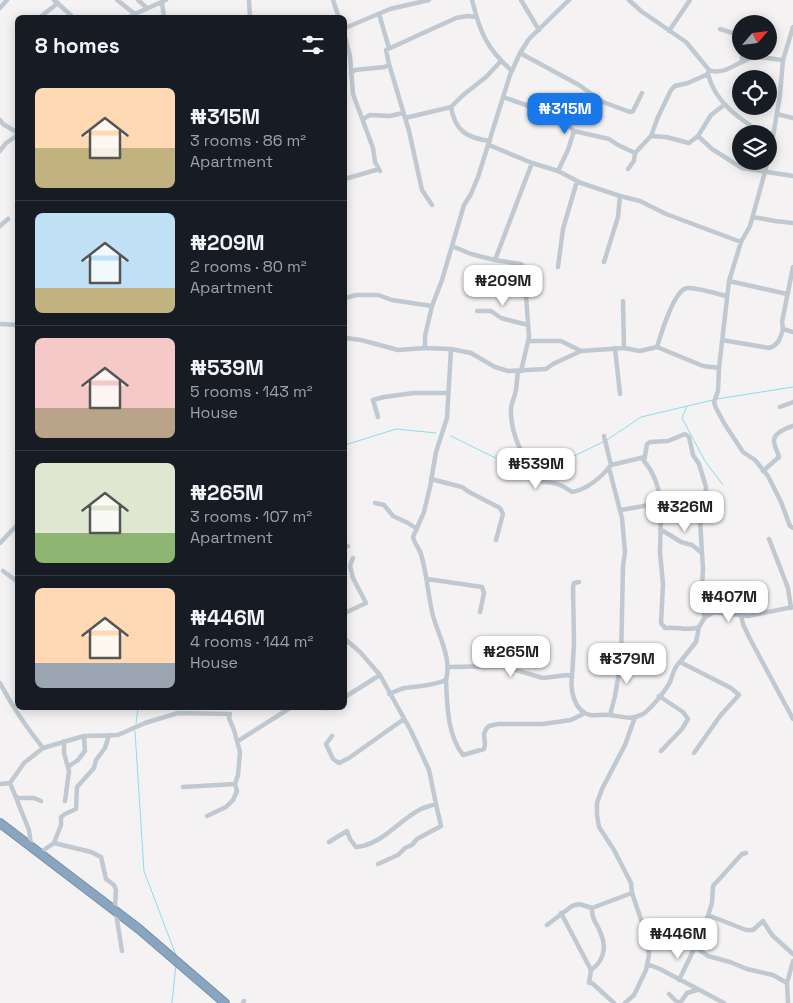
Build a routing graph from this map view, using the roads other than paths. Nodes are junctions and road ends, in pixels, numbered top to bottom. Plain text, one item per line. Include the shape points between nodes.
1 (7, 0) edge
2 (117, 0) edge
3 (138, 0) edge
4 (249, 0) edge
5 (333, 0) edge
6 (406, 0) edge
7 (429, 0) edge
8 (472, 0) edge
9 (521, 0) edge
10 (569, 0) edge
11 (629, 0) edge
12 (690, 0) edge
13 (164, 1) edge
14 (56, 2) edge
15 (408, 6) junction
16 (0, 8) edge
17 (147, 8) junction
18 (135, 14) joint
19 (379, 14) junction
20 (42, 15) edge
21 (71, 15) edge
22 (164, 15) edge
23 (250, 15) edge
24 (338, 15) edge
25 (476, 17) junction
26 (347, 27) edge
27 (720, 28) dead end
28 (793, 28) edge
29 (538, 30) junction
30 (669, 31) junction
31 (732, 32) edge
32 (347, 44) edge
33 (389, 48) junction
34 (520, 53) junction
35 (783, 60) junction
36 (501, 61) junction
37 (742, 62) joint
38 (388, 64) junction
39 (512, 71) junction
40 (708, 72) junction
41 (351, 73) junction
42 (642, 93) dead end
43 (503, 97) junction
44 (724, 105) junction
45 (451, 107) junction
46 (777, 114) joint
47 (404, 116) junction
48 (793, 118) edge
49 (363, 119) junction
50 (0, 120) edge
51 (749, 125) edge
52 (574, 131) junction
53 (15, 132) edge
54 (15, 136) edge
55 (651, 136) junction
56 (698, 136) junction
57 (489, 143) junction
58 (0, 150) edge
59 (635, 153) junction
60 (532, 163) junction
61 (628, 169) dead end
62 (558, 171) junction
63 (766, 172) junction
64 (793, 176) edge
65 (347, 178) edge
66 (577, 181) junction
67 (620, 196) junction
68 (432, 204) dead end
69 (753, 216) junction
70 (8, 219) dead end
71 (793, 223) edge
72 (0, 226) edge
73 (741, 242) junction
74 (452, 246) junction
75 (495, 260) junction
76 (604, 262) dead end
77 (558, 267) dead end
78 (793, 267) edge
79 (729, 281) junction
80 (787, 294) junction
81 (726, 296) junction
82 (347, 297) edge
83 (623, 301) dead end
84 (432, 306) junction
85 (477, 312) dead end
86 (0, 324) edge
87 (528, 324) junction
88 (15, 325) edge
89 (783, 328) junction
90 (793, 332) edge
91 (347, 338) edge
92 (722, 340) junction
93 (528, 341) junction
94 (657, 346) junction
95 (425, 348) junction
96 (614, 348) junction
97 (624, 348) junction
98 (452, 349) junction
99 (581, 351) junction
100 (719, 368) junction
101 (520, 371) junction
102 (448, 393) junction
103 (620, 394) dead end
104 (793, 402) edge
105 (780, 407) dead end
106 (378, 416) dead end
107 (793, 426) edge
108 (604, 436) dead end
109 (645, 457) junction
110 (610, 467) junction
111 (763, 471) junction
112 (432, 479) junction
113 (375, 503) dead end
114 (661, 508) junction
115 (621, 510) junction
116 (15, 527) edge
117 (793, 528) edge
118 (417, 529) junction
119 (660, 529) junction
120 (769, 538) dead end
121 (496, 540) dead end
122 (0, 543) edge
123 (702, 553) junction
124 (354, 558) dead end
125 (1, 570) edge
126 (15, 580) edge
127 (427, 580) junction
128 (579, 582) dead end
129 (792, 608) edge
130 (347, 612) edge
131 (480, 612) dead end
132 (741, 615) junction
133 (706, 617) junction
134 (699, 627) junction
135 (347, 642) edge
136 (520, 655) dead end
137 (680, 662) junction
138 (448, 667) junction
139 (512, 668) junction
140 (380, 675) junction
141 (572, 676) junction
142 (446, 680) junction
143 (0, 683) edge
144 (389, 694) junction
145 (347, 696) edge
146 (659, 696) junction
147 (15, 708) edge
148 (16, 710) edge
149 (229, 710) edge
150 (287, 710) edge
151 (585, 713) junction
152 (230, 714) junction
153 (610, 715) junction
154 (635, 717) junction
155 (404, 719) junction
156 (793, 719) edge
157 (110, 735) junction
158 (84, 736) junction
159 (332, 736) dead end
160 (64, 741) junction
161 (238, 741) junction
162 (43, 748) junction
163 (661, 751) dead end
164 (694, 753) dead end
165 (68, 767) junction
166 (10, 783) junction
167 (0, 784) edge
168 (236, 784) junction
169 (183, 787) dead end
170 (15, 795) junction
171 (42, 800) dead end
172 (65, 801) dead end
173 (436, 804) junction
174 (207, 816) dead end
175 (0, 823) edge
176 (330, 842) dead end
177 (54, 843) junction
178 (746, 853) dead end
179 (378, 864) dead end
180 (632, 893) junction
181 (592, 908) junction
182 (561, 913) junction
183 (708, 915) junction
184 (547, 925) dead end
185 (694, 947) junction
186 (122, 951) dead end
187 (793, 954) edge
188 (793, 961) edge
189 (647, 964) junction
190 (591, 970) junction
191 (679, 980) junction
192 (787, 983) junction
193 (698, 990) junction
194 (668, 994) dead end
195 (225, 1003) edge
196 (614, 1003) edge
197 (625, 1003) edge
198 (680, 1003) edge
199 (724, 1003) edge
200 (788, 1003) edge

1 - 16 street
2 - 18 street
3 - 17 street
4 - 23 street
5 - 24 street
6 - 15 street
7 - 15 street
8 - 25 street
9 - 29 street
10 - 29 street
11 - 30 street
12 - 30 street
13 - 17 street
13 - 22 street
14 - 20 street
14 - 21 street
15 - 19 street
17 - 18 street
19 - 26 street
19 - 33 street
25 - 33 street via 456,18
25 - 36 street via 480,32
27 - 31 street
28 - 35 street
29 - 34 street
30 - 40 street via 686,42
32 - 41 street
33 - 38 street via 386,50
34 - 39 street
34 - 42 street via 603,102 630,112
35 - 37 street via 753,58
35 - 46 street
36 - 39 street
36 - 45 street
37 - 40 street via 728,69
38 - 41 street
38 - 47 street
39 - 43 street
40 - 44 street via 710,82
40 - 55 street via 671,90
41 - 49 street via 352,94
43 - 52 street via 543,111
43 - 57 street
44 - 51 street
44 - 56 street via 711,115
45 - 47 street
45 - 57 street via 457,126 464,133
46 - 48 street
47 - 49 street via 370,115
47 - 68 street via 422,190
49 - 65 street via 379,170
50 - 53 street
52 - 59 street via 609,139
52 - 62 street
54 - 58 street
55 - 56 street via 689,143
55 - 59 street
56 - 63 street via 742,168
57 - 60 street
57 - 74 street via 475,185 464,205
59 - 61 street
60 - 62 street
60 - 75 street
62 - 66 street
63 - 64 street
63 - 69 street
66 - 67 street
66 - 77 street via 563,229
67 - 73 street via 640,200 666,214
67 - 76 street via 616,226
69 - 71 street
69 - 73 street
70 - 72 street
73 - 79 street
74 - 75 street
74 - 84 street
75 - 87 street via 524,267
78 - 80 street
79 - 80 street
79 - 81 street
80 - 89 street
81 - 92 street
81 - 94 street via 688,288 680,292
82 - 84 street via 378,294 392,300
83 - 97 street
84 - 95 street
85 - 87 street via 491,311 501,318
86 - 88 street
87 - 93 street
89 - 90 street
89 - 92 street via 779,342 769,348
91 - 95 street via 398,350
92 - 100 street
93 - 99 street via 561,341
93 - 101 street
94 - 97 street via 640,350
94 - 100 street via 703,366
95 - 98 street
96 - 97 street
96 - 99 street
96 - 103 street
98 - 101 street via 471,353 495,367
98 - 102 street
99 - 101 street via 546,369
100 - 111 street via 716,408 743,452
101 - 110 street via 511,408 512,429 522,453 542,482 562,485 572,492 581,491
102 - 106 street via 414,393 374,400
102 - 112 street via 447,418 436,452
104 - 105 street
107 - 111 street via 775,437 779,457
108 - 110 street
109 - 110 street
109 - 114 street via 644,461 654,472
109 - 123 street via 650,442 668,441 685,434 689,437 706,487 700,520
110 - 115 street
111 - 117 street
112 - 118 street
112 - 121 street via 462,487 500,508 503,514
113 - 118 street via 384,505 393,516
114 - 115 street via 650,505
114 - 119 street
115 - 153 street via 625,552 621,660
116 - 122 street
118 - 127 street via 414,541
119 - 123 street
119 - 134 street via 661,623 665,628 692,630
120 - 129 street
123 - 133 street via 700,607
124 - 130 street via 350,566 353,578 366,604
125 - 126 street
127 - 131 street via 482,587
127 - 138 street via 432,614
128 - 141 street via 572,587
129 - 132 street
132 - 133 street via 714,612
132 - 156 street via 749,637
133 - 134 street
134 - 137 street via 696,642
135 - 140 street
136 - 139 street
137 - 146 street via 669,685
137 - 164 street via 739,695
138 - 139 street
138 - 142 street
139 - 141 street via 544,678
140 - 144 street
140 - 145 street
141 - 151 street via 576,704
142 - 144 street
142 - 151 street via 453,734 463,755 484,749 484,734 489,726 543,724 571,720
143 - 147 street
144 - 155 street
146 - 154 street via 648,710
146 - 163 street via 688,719
148 - 162 street
149 - 152 street
150 - 161 street
151 - 153 street
152 - 157 street via 178,713
152 - 161 street
153 - 154 street via 626,719
154 - 180 street via 597,803 599,827 614,850 631,884
155 - 159 street via 339,763 333,759 326,744
155 - 173 street via 430,770
157 - 158 street
157 - 177 street via 94,768 77,788 76,809 61,817
158 - 160 street
158 - 165 street via 85,752
160 - 162 street
160 - 165 street
161 - 168 street via 240,752
162 - 166 street via 24,763
165 - 172 street
166 - 167 street
166 - 170 street
168 - 169 street
168 - 174 street via 233,800 220,811
170 - 171 street
170 - 177 street via 36,852
173 - 176 street via 420,809 363,847 356,847 346,831
173 - 179 street via 441,826
175 - 195 highway via 139,929
177 - 186 street via 101,857 106,879 116,890 115,907
178 - 183 street via 713,886 714,896
180 - 181 street
180 - 189 street via 647,937
181 - 182 street via 579,904
181 - 190 street via 591,915 604,946 602,959
182 - 184 street
182 - 190 street
183 - 185 street via 700,940
183 - 187 street via 746,930 752,930 764,921 772,935
185 - 191 street
185 - 192 street via 708,956
188 - 192 street
189 - 191 street
189 - 197 street via 634,995
190 - 196 street via 589,984
191 - 193 street
192 - 200 street
193 - 198 street via 687,994
193 - 199 street
194 - 198 street

